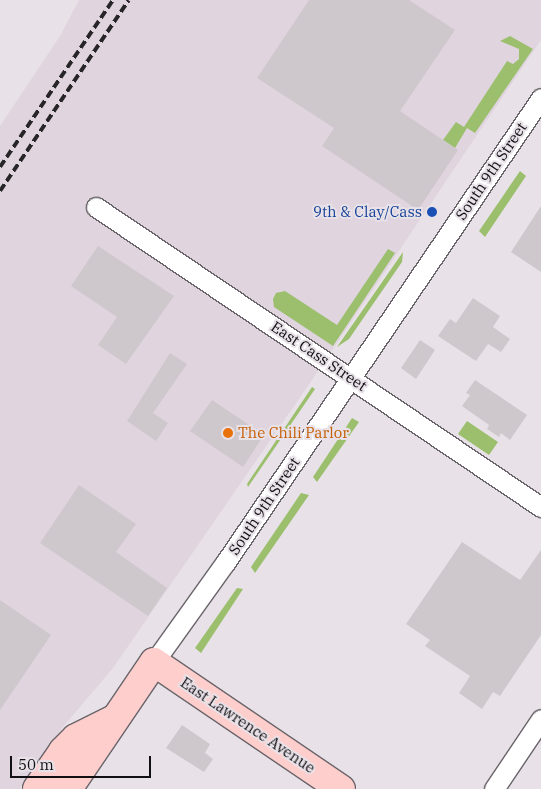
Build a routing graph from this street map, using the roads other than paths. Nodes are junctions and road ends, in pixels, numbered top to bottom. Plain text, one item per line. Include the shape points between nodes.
1 (541, 98) edge
2 (96, 207) dead end
3 (351, 378) junction
4 (541, 506) edge
5 (154, 662) junction
6 (115, 719) junction
7 (541, 719) edge
8 (37, 789) edge
9 (68, 789) edge
10 (341, 789) edge
11 (494, 789) edge

1 - 3 street, South 9th Street
2 - 3 street, East Cass Street
3 - 4 street, East Cass Street
3 - 5 street, South 9th Street
5 - 6 main road, South 9th Street
5 - 10 main road, East Lawrence Avenue
6 - 8 main road via 76,738 63,750
6 - 9 main road, South 9th Street
7 - 11 street

